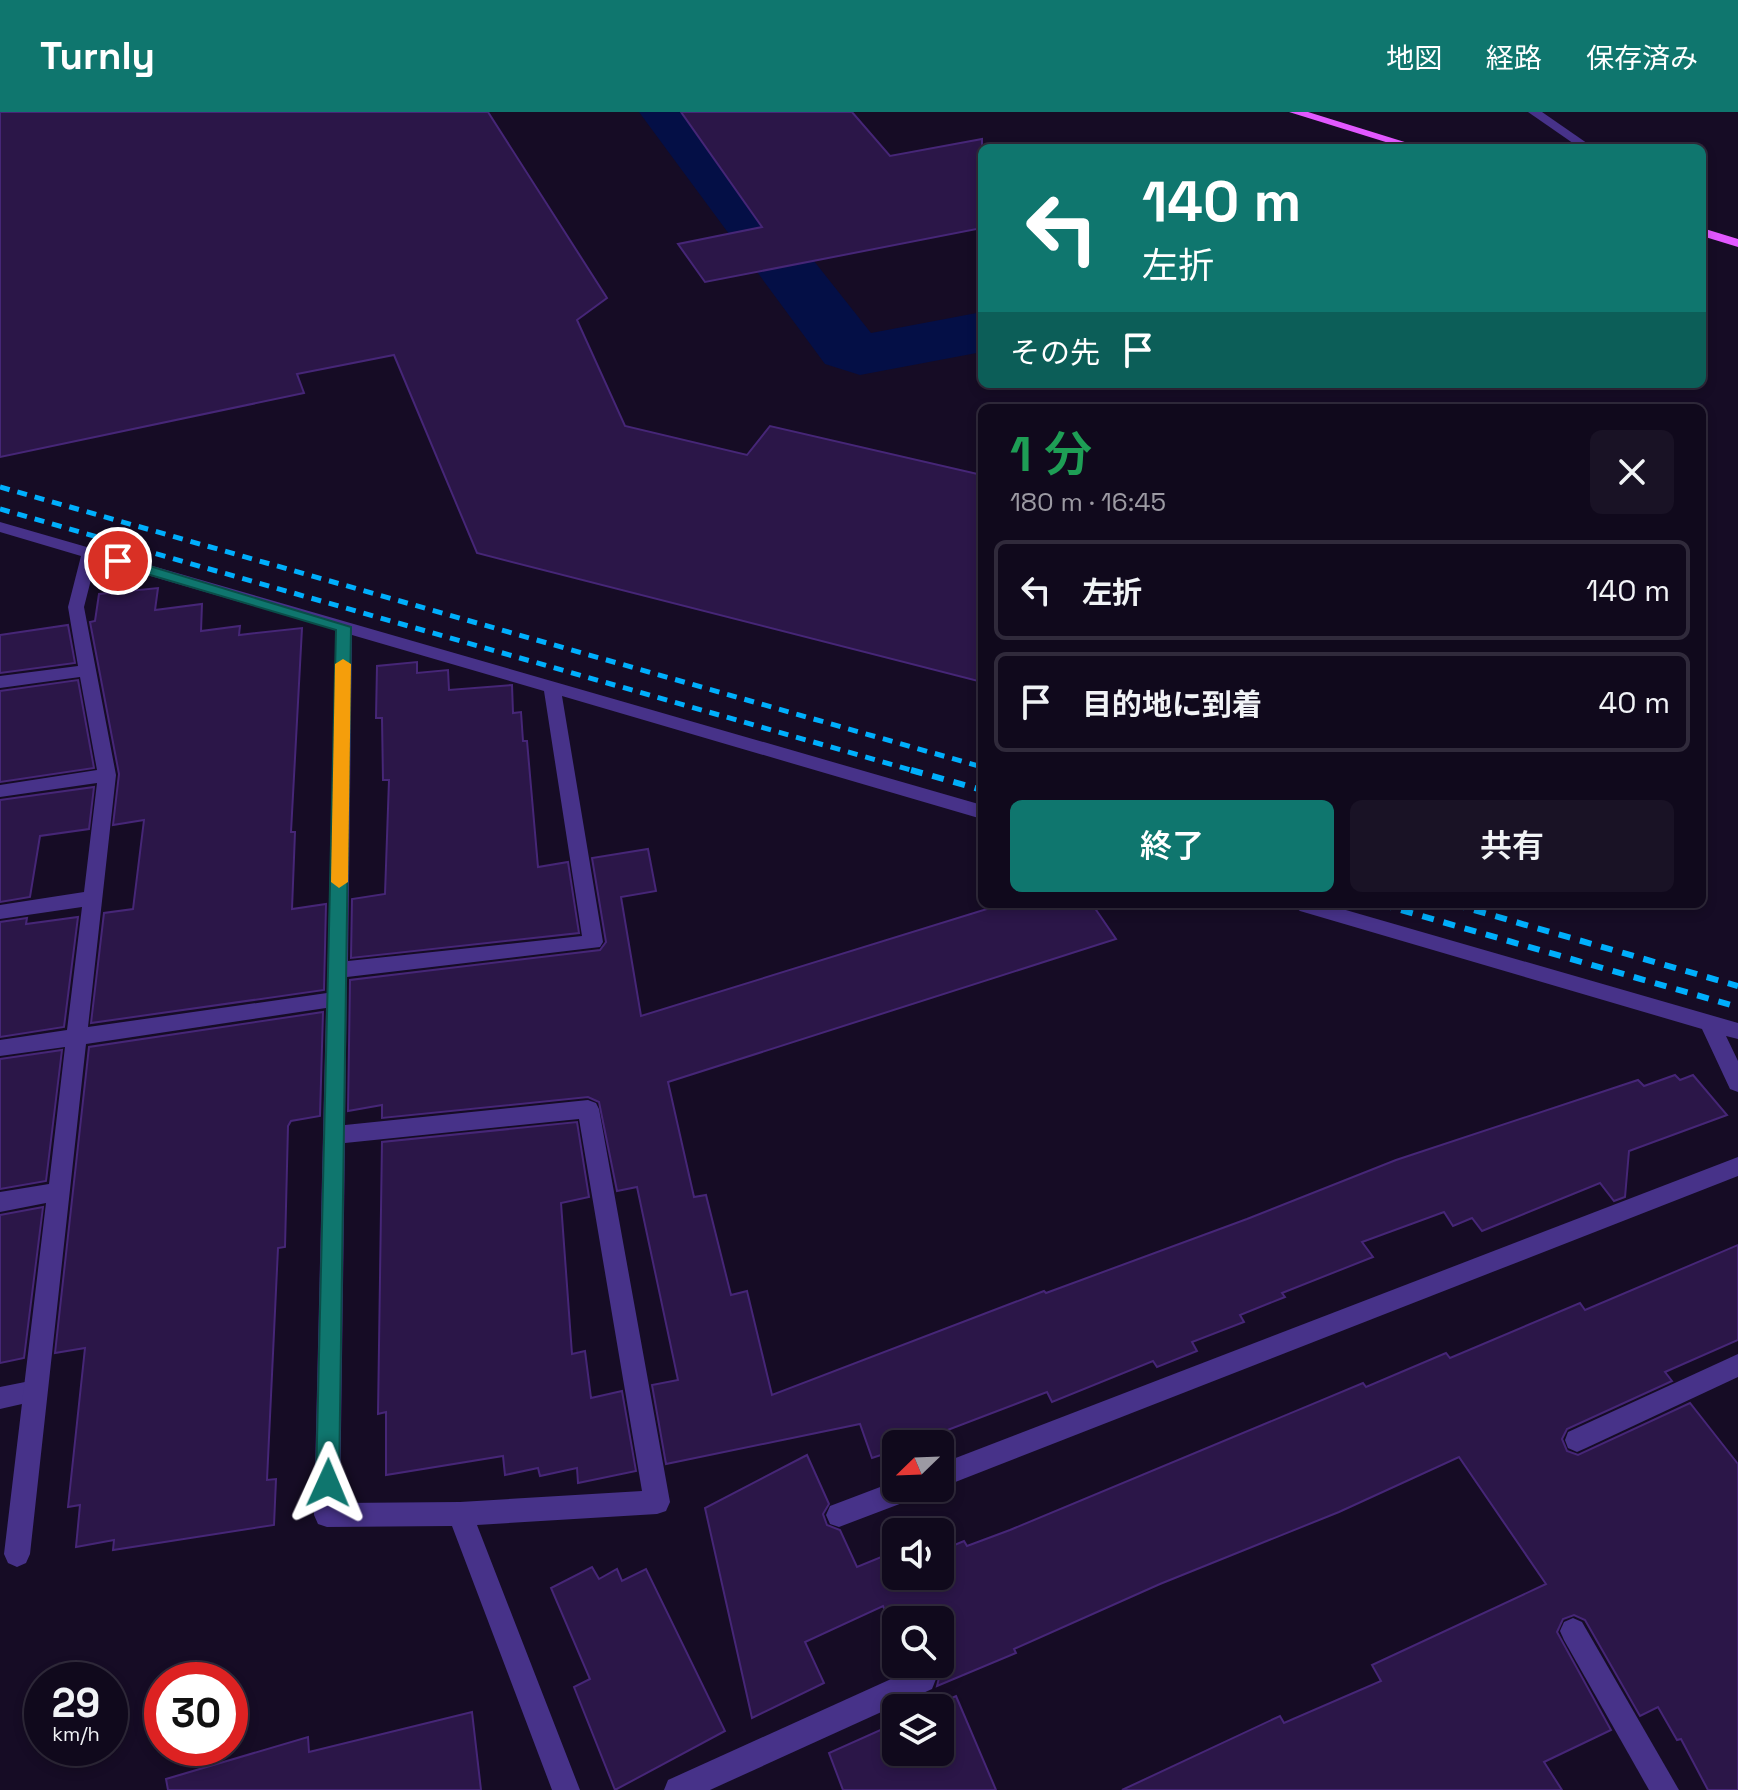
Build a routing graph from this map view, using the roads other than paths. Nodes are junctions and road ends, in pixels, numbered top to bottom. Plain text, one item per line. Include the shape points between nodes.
1 (1295, 112) edge
2 (1534, 112) edge
3 (1404, 144) edge
4 (1582, 144) edge
5 (1706, 233) edge
6 (1738, 243) edge
7 (0, 527) edge
8 (90, 553) junction
9 (344, 627) junction
10 (88, 670) junction
11 (0, 682) edge
12 (552, 687) junction
13 (107, 775) junction
14 (0, 791) edge
15 (978, 811) edge
16 (93, 898) junction
17 (1314, 908) edge
18 (0, 912) edge
19 (338, 970) junction
20 (337, 999) junction
21 (1709, 1022) junction
22 (1738, 1031) edge
23 (76, 1035) junction
24 (0, 1048) edge
25 (1738, 1083) edge
26 (335, 1135) junction
27 (1738, 1166) edge
28 (58, 1192) junction
29 (0, 1202) edge
30 (1738, 1365) edge
31 (35, 1391) junction
32 (0, 1398) edge
33 (1577, 1440) dead end
34 (954, 1471) edge
35 (882, 1498) edge
36 (460, 1514) junction
37 (839, 1515) dead end
38 (17, 1554) dead end
39 (1573, 1631) dead end
40 (922, 1679) dead end
41 (566, 1790) edge
42 (678, 1790) edge
43 (1665, 1790) edge

1 - 3 main road
2 - 4 street
5 - 6 main road
7 - 8 street
8 - 9 street
8 - 10 street via 76,607
9 - 12 street
9 - 19 street
10 - 11 street
10 - 13 street
12 - 15 street
12 - 19 street via 593,942
13 - 14 street
13 - 16 street
16 - 18 street
16 - 23 street
17 - 21 street
19 - 20 street
20 - 23 street
20 - 26 street
21 - 22 street
21 - 25 street
23 - 24 street
23 - 28 street
26 - 36 street via 327,1515
26 - 36 street via 588,1109 657,1502
27 - 34 street
28 - 29 street
28 - 31 street
30 - 33 street
31 - 32 street
31 - 38 street
35 - 37 street
36 - 41 street
39 - 43 street
40 - 42 street

